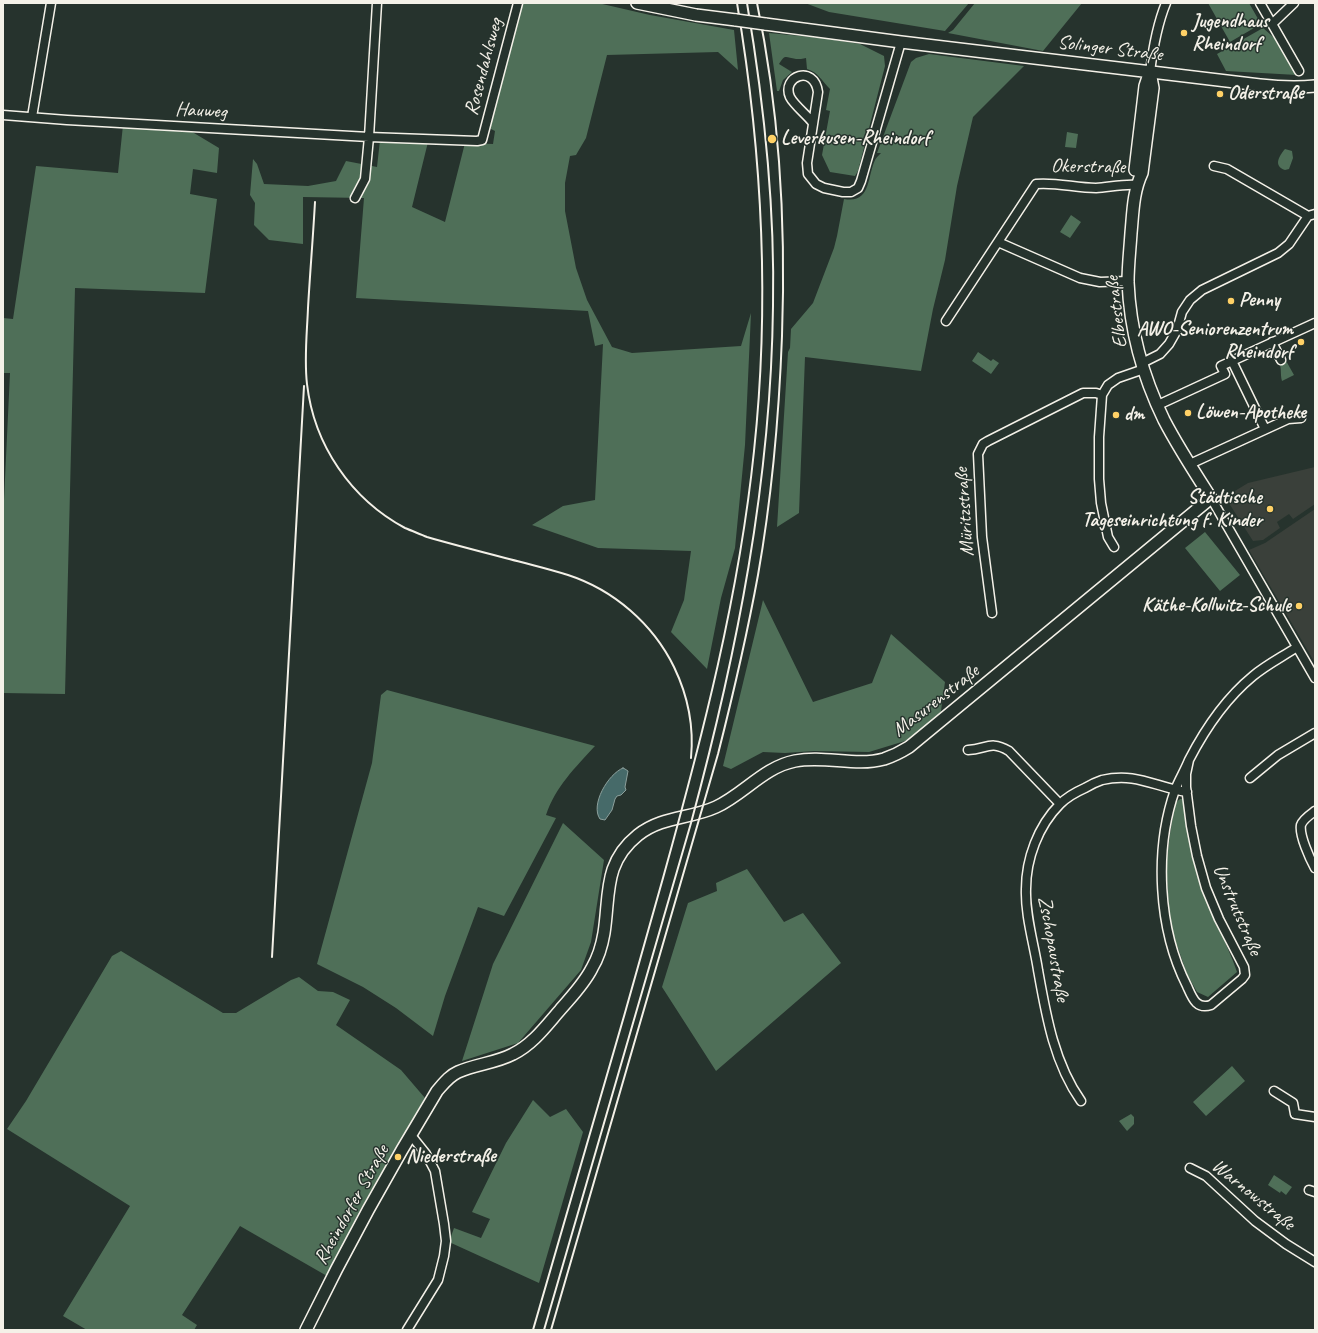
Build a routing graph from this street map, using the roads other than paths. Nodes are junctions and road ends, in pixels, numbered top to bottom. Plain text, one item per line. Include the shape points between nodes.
1 (51, 3) edge
2 (377, 3) edge
3 (518, 3) edge
4 (637, 3) edge
5 (1166, 3) edge
6 (1260, 3) edge
7 (1294, 3) edge
8 (1272, 24) junction
9 (901, 42) junction
10 (1299, 71) dead end
11 (1150, 72) junction
12 (1315, 86) edge
13 (3, 115) edge
14 (32, 117) junction
15 (813, 123) junction
16 (370, 137) junction
17 (482, 140) joint
18 (1214, 166) dead end
19 (1137, 185) junction
20 (355, 198) dead end
21 (1311, 215) edge
22 (998, 242) junction
23 (1128, 281) junction
24 (946, 321) dead end
25 (1315, 323) edge
26 (1274, 341) junction
27 (1281, 360) dead end
28 (1232, 361) junction
29 (1143, 366) junction
30 (1102, 395) junction
31 (1158, 405) junction
32 (1301, 418) dead end
33 (1265, 429) junction
34 (1190, 464) junction
35 (1211, 498) junction
36 (1114, 547) dead end
37 (992, 613) dead end
38 (1297, 647) junction
39 (1315, 678) edge
40 (1315, 733) edge
41 (968, 750) dead end
42 (1189, 760) junction
43 (1250, 778) dead end
44 (1175, 790) junction
45 (1187, 792) junction
46 (1060, 804) junction
47 (1315, 811) edge
48 (1315, 868) edge
49 (513, 1054) joint
50 (1274, 1091) dead end
51 (1081, 1101) dead end
52 (1315, 1117) edge
53 (410, 1137) junction
54 (1190, 1168) dead end
55 (1315, 1262) edge
56 (306, 1330) edge
57 (407, 1330) edge

1 - 14 street
2 - 16 street
3 - 17 street, Rosendahlsweg
4 - 9 main road, Solinger Straße, bridge via 696,15
5 - 11 street via 1155,38
6 - 8 street
7 - 8 street
8 - 10 street
9 - 11 main road, Solinger Straße
9 - 15 street via 858,188 851,192 843,192 824,188 811,179 807,163
11 - 12 main road, Solinger Straße via 1279,87
11 - 19 main road, Elbestraße via 1153,88 1142,173
13 - 14 street, Hauweg
14 - 16 street, Hauweg
15 - 15 street via 817,87 809,77 798,76 790,84 790,96
16 - 17 street, Hauweg
16 - 20 street via 365,179
18 - 21 street via 1228,169
19 - 22 street, Okerstraße via 1096,188 1036,184
19 - 23 main road, Elbestraße
21 - 29 street via 1278,254 1202,290 1190,300 1182,312 1177,330 1169,344
22 - 23 street via 1080,278 1100,282
22 - 24 street, Okerstraße
23 - 29 main road, Elbestraße via 1136,341
25 - 26 street
26 - 27 street
26 - 28 street
28 - 31 street via 1221,366 1225,374
28 - 33 street
29 - 30 street via 1108,385
29 - 31 main road, Elbestraße
30 - 36 street via 1098,437 1099,479 1108,537
30 - 37 street, Müritzstraße via 1083,394 988,440 980,449 980,515
31 - 34 main road, Elbestraße
32 - 33 street via 1288,419
33 - 34 street
34 - 35 main road, Elbestraße
35 - 38 street, Elbestraße
35 - 49 main road, Masurenstraße via 922,738 903,750 885,759 873,761 793,761 769,771 722,804 662,822 638,835 620,856 611,874 604,934 592,969 536,1038
38 - 39 street, Elbestraße
38 - 42 street, Unstrutstraße via 1253,676 1231,697 1214,718
40 - 43 street via 1278,755
41 - 46 street via 1001,746 1009,751
42 - 44 street, Unstrutstraße
42 - 45 street, Unstrutstraße via 1186,774
44 - 45 street, Zschopaustraße
44 - 45 street, Unstrutstraße via 1164,844 1164,914 1183,979 1199,1006 1206,1007 1245,975 1244,967 1206,888 1193,838
44 - 46 street, Zschopaustraße via 1142,780 1114,778 1100,780 1074,793
46 - 51 street, Zschopaustraße via 1039,834 1030,856 1026,876 1026,901 1043,998 1056,1051 1072,1089
47 - 48 street via 1301,825 1304,842
49 - 53 main road, Rheindorfer Straße via 452,1075 438,1091
50 - 52 street via 1293,1103 1295,1114
53 - 56 main road, Rheindorfer Straße via 358,1229
53 - 57 street via 426,1154 435,1171 446,1241 438,1280
54 - 55 street, Warnowstraße via 1206,1176 1260,1225

